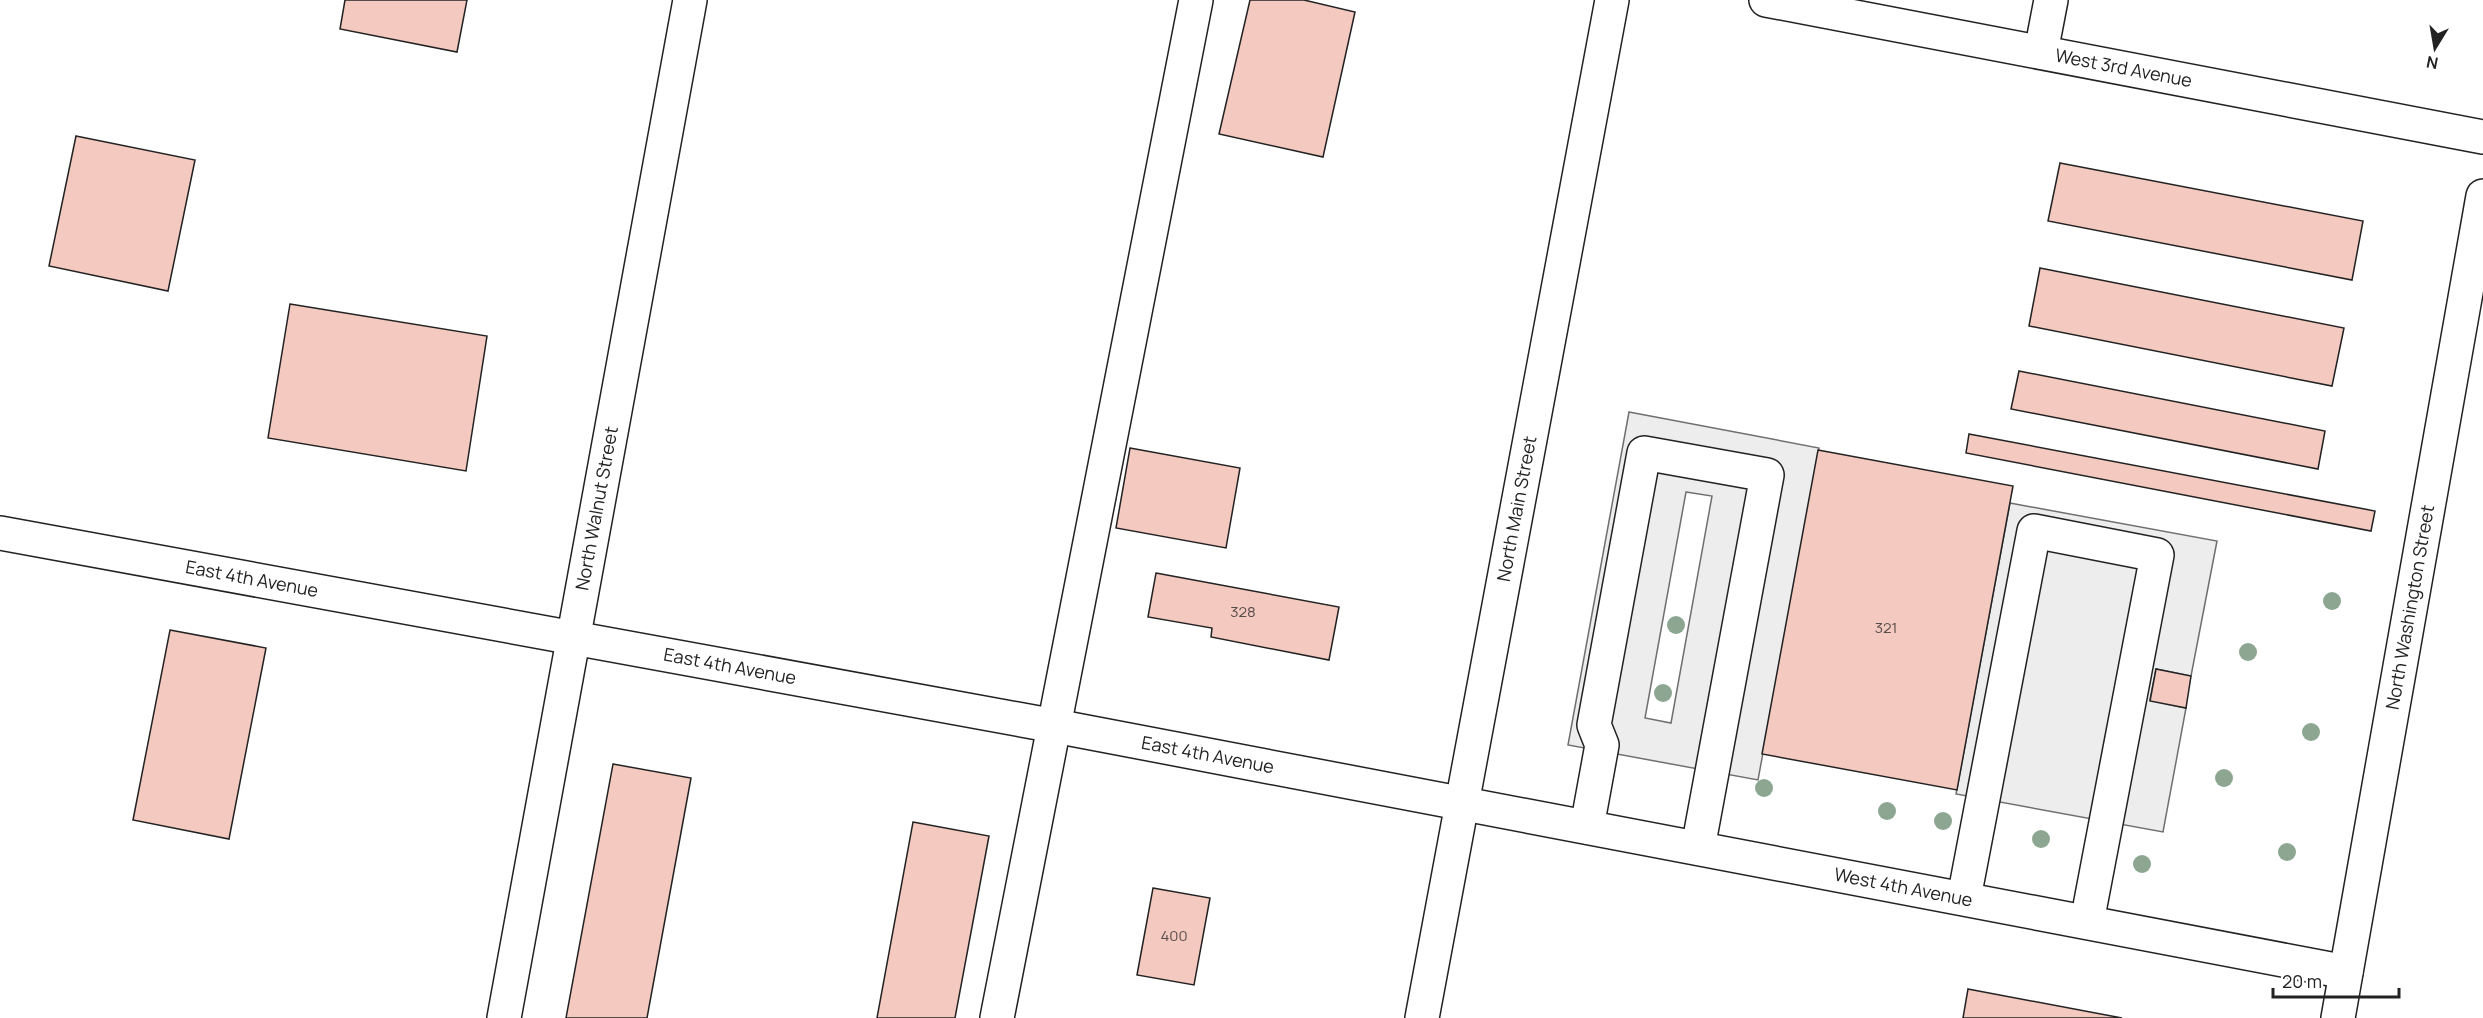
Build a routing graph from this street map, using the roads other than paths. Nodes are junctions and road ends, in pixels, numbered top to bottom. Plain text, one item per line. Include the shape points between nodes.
1 (690, 0) edge
2 (1196, 0) edge
3 (1612, 0) edge
4 (1766, 0) edge
5 (2051, 0) edge
6 (2041, 52) junction
7 (2483, 137) edge
8 (2483, 196) edge
9 (0, 533) edge
10 (574, 638) junction
11 (1055, 726) junction
12 (1461, 804) junction
13 (1587, 827) junction
14 (1698, 848) junction
15 (1964, 898) junction
16 (2087, 922) junction
17 (2346, 972) junction
18 (504, 1018) edge
19 (997, 1018) edge
20 (1422, 1018) edge
21 (2338, 1018) edge

1 - 10 street, North Walnut Street
2 - 11 street
3 - 12 street, North Main Street
4 - 6 street, West 3rd Avenue
5 - 6 street
6 - 7 street, West 3rd Avenue
8 - 17 street, North Washington Street
9 - 10 street, East 4th Avenue
10 - 11 street, East 4th Avenue
10 - 18 street, North Walnut Street
11 - 12 street, East 4th Avenue
11 - 19 street
12 - 13 street, West 4th Avenue
12 - 20 street, North Main Street
13 - 14 street, West 4th Avenue
13 - 14 street via 1602,745 1594,725 1644,453 1767,475
14 - 15 street, West 4th Avenue
15 - 16 street, West 4th Avenue
15 - 16 street via 2034,531 2123,548 2157,555
16 - 17 street, West 4th Avenue
17 - 21 street, North Washington Street

